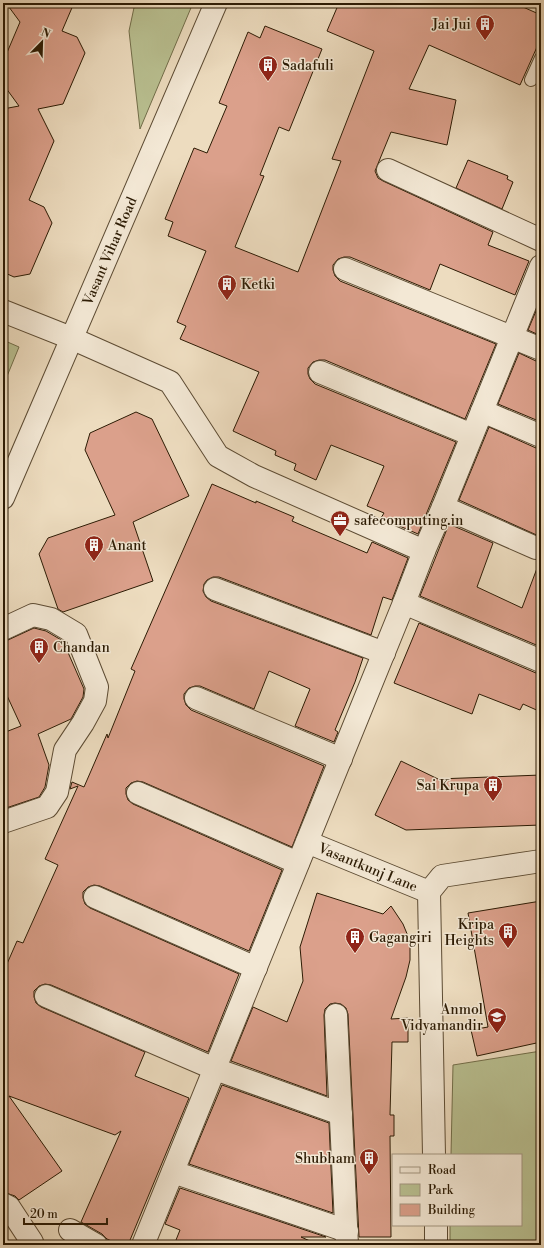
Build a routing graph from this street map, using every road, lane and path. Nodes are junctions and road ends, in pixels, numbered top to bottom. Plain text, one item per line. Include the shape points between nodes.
1 (216, 3) edge
2 (541, 58) edge
3 (531, 80) dead end
4 (388, 170) dead end
5 (541, 240) edge
6 (541, 266) edge
7 (345, 268) dead end
8 (3, 311) edge
9 (512, 337) junction
10 (71, 338) junction
11 (541, 350) edge
12 (320, 372) dead end
13 (482, 411) junction
14 (472, 435) junction
15 (541, 436) edge
16 (3, 498) edge
17 (443, 507) junction
18 (536, 548) dead end
19 (424, 551) junction
20 (215, 589) dead end
21 (404, 603) junction
22 (3, 629) edge
23 (384, 653) junction
24 (541, 661) edge
25 (196, 698) dead end
26 (341, 759) junction
27 (138, 793) dead end
28 (3, 822) edge
29 (307, 842) junction
30 (541, 861) edge
31 (298, 863) junction
32 (430, 892) junction
33 (95, 897) dead end
34 (256, 968) junction
35 (46, 996) dead end
36 (336, 1015) dead end
37 (215, 1069) junction
38 (341, 1114) junction
39 (434, 1154) edge
40 (173, 1172) junction
41 (3, 1204) edge
42 (436, 1226) edge
43 (70, 1230) dead end
44 (347, 1238) edge
45 (32, 1245) edge
46 (96, 1245) edge
47 (143, 1245) edge
48 (436, 1245) edge

1 - 10 street, Vasant Vihar Road
2 - 3 lane
4 - 5 street
6 - 9 street
7 - 9 street
8 - 10 street
9 - 11 street
9 - 13 street
10 - 16 street, Vasant Vihar Road
10 - 19 street via 170,382 218,456 254,476
12 - 14 street
13 - 14 street
13 - 15 street
14 - 17 street
17 - 18 street
17 - 19 street
19 - 21 street
20 - 23 street
21 - 23 street
21 - 24 street
22 - 28 street via 33,615 51,619 76,634 98,687 95,701 84,723 65,750 57,792 47,807
23 - 26 street
25 - 26 street
26 - 29 street
27 - 31 street
29 - 31 street
29 - 32 street, Vasantkunj Lane
30 - 32 street, Vasantkunj Lane via 442,876
31 - 34 street
32 - 39 street, Vasantkunj Lane
33 - 34 street
34 - 37 street
35 - 37 street
36 - 38 street
37 - 38 street
37 - 40 street
38 - 44 street
40 - 44 street
40 - 47 street
41 - 45 street via 9,1207
42 - 48 street
43 - 46 street

